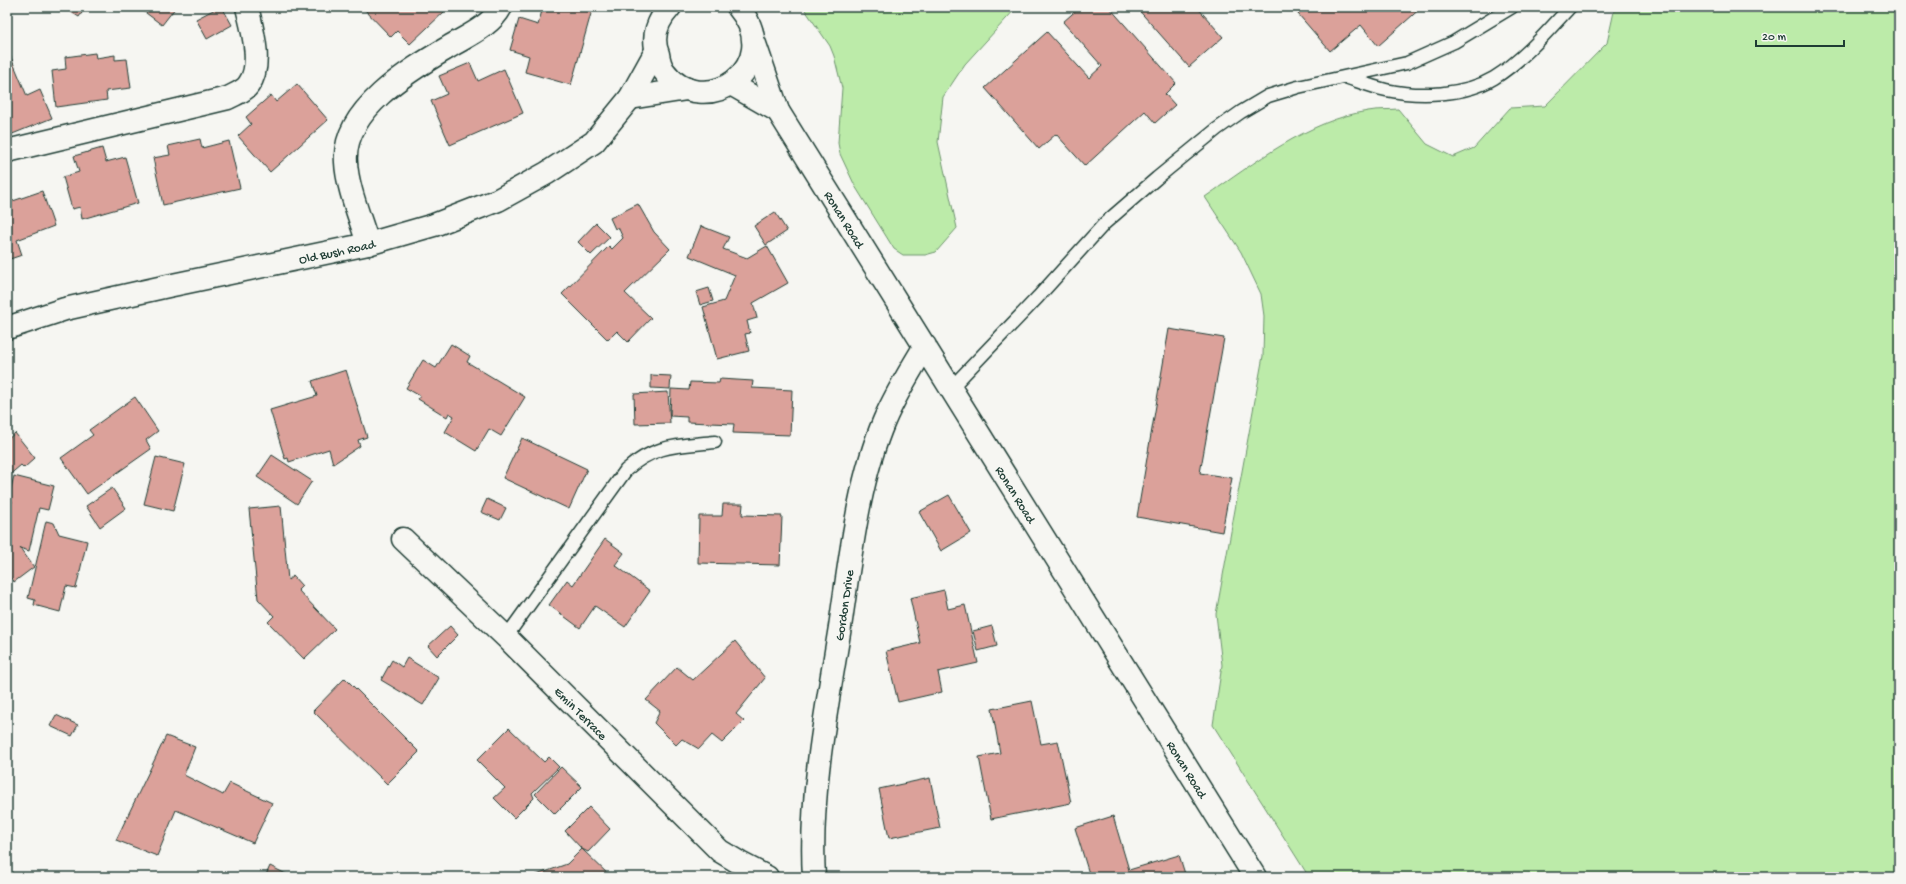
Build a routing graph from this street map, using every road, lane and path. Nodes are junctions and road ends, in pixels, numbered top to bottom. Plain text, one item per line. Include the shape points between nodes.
1 (247, 7) edge
2 (501, 7) edge
3 (738, 7) edge
4 (1512, 7) edge
5 (1570, 7) edge
6 (666, 9) edge
7 (755, 44) junction
8 (656, 51) junction
9 (1346, 77) junction
10 (731, 84) junction
11 (687, 89) junction
12 (630, 98) junction
13 (778, 111) junction
14 (7, 151) edge
15 (368, 244) junction
16 (7, 328) edge
17 (925, 346) junction
18 (950, 388) junction
19 (715, 442) dead end
20 (403, 539) dead end
21 (506, 637) junction
22 (767, 877) edge
23 (814, 877) edge
24 (1255, 877) edge

1 - 14 street via 254,41 255,70 249,85 242,91 228,98
2 - 15 street via 498,14 478,30 403,77 378,96 357,121 347,146 346,161
3 - 7 street, Ronan Road via 747,18
4 - 9 lane via 1454,42 1407,63
5 - 9 lane via 1535,45 1504,71 1482,84 1462,90 1410,93 1386,90
6 - 8 street via 657,27
7 - 10 street via 750,62 742,75
7 - 13 street, Ronan Road
8 - 11 street via 663,71 674,82
8 - 12 street, Old Bush Road
9 - 18 lane via 1268,96 1217,129 1105,223
10 - 11 street via 717,91
10 - 13 street, Ronan Road
11 - 12 street
12 - 15 street, Old Bush Road via 594,142 547,173 498,200 434,225
13 - 17 street, Ronan Road
15 - 16 street, Old Bush Road via 168,286 65,310
17 - 18 street, Ronan Road
17 - 23 street, Gordon Drive via 883,422 861,502 830,690 818,782
18 - 24 street, Ronan Road
19 - 21 lane via 654,450 639,458 626,470
20 - 21 street, Emin Terrace
21 - 22 street, Emin Terrace via 720,850

